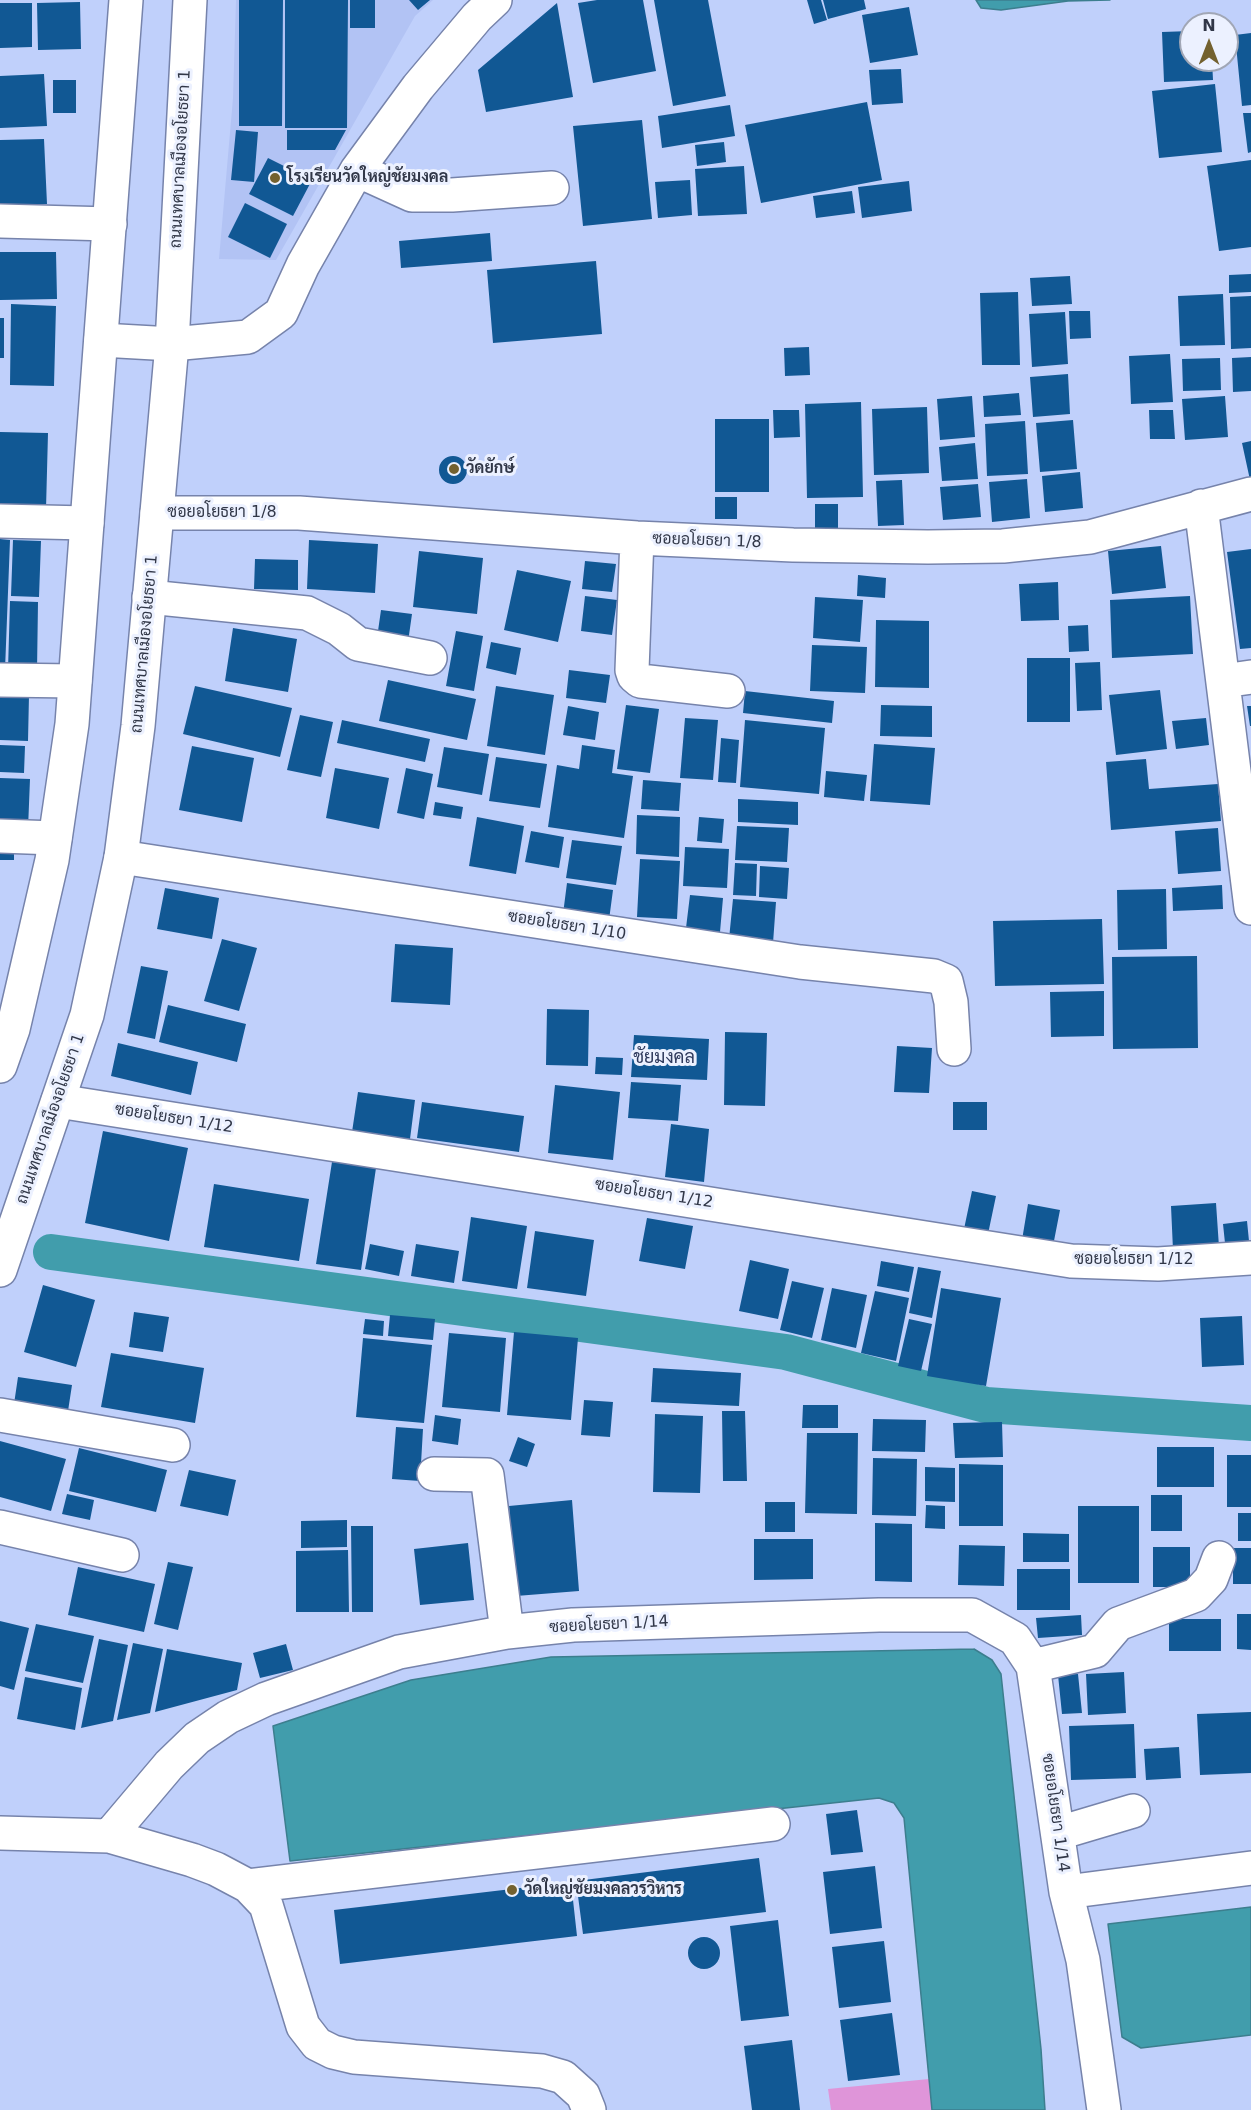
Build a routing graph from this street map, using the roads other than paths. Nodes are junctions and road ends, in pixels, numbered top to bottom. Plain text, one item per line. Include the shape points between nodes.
1 (126, 0) edge
2 (190, 0) edge
3 (495, 0) edge
4 (357, 170) junction
5 (552, 188) dead end
6 (0, 221) edge
7 (110, 224) junction
8 (101, 340) junction
9 (172, 344) junction
10 (1251, 494) edge
11 (1201, 506) junction
12 (157, 513) junction
13 (0, 520) edge
14 (87, 523) junction
15 (637, 538) junction
16 (149, 597) junction
17 (430, 658) dead end
18 (1237, 679) edge
19 (0, 680) edge
20 (75, 681) junction
21 (728, 691) dead end
22 (0, 836) edge
23 (55, 838) junction
24 (121, 856) junction
25 (1251, 908) edge
26 (954, 1049) dead end
27 (0, 1066) edge
28 (58, 1101) junction
29 (1251, 1257) edge
30 (0, 1270) edge
31 (0, 1415) edge
32 (173, 1444) dead end
33 (434, 1474) dead end
34 (0, 1527) edge
35 (122, 1555) dead end
36 (1219, 1558) dead end
37 (507, 1632) junction
38 (1033, 1666) junction
39 (1133, 1811) dead end
40 (773, 1824) dead end
41 (0, 1833) edge
42 (1059, 1833) junction
43 (109, 1836) junction
44 (1251, 1868) edge
45 (248, 1886) junction
46 (1066, 1892) junction
47 (589, 2110) edge
48 (1104, 2110) edge

1 - 7 street
2 - 9 street, ถนนเทศบาลเมืองอโยธยา 1
3 - 4 street via 418,87
4 - 5 street via 412,195
4 - 9 street via 303,265 281,313 248,337
6 - 7 street
7 - 8 street
8 - 9 street
8 - 14 street
9 - 12 street, ถนนเทศบาลเมืองอโยธยา 1
10 - 11 street, ซอยอโยธยา 1/8
11 - 15 street, ซอยอโยธยา 1/8 via 1090,537 1003,546 928,548
11 - 18 street
12 - 15 street, ซอยอโยธยา 1/8 via 299,513
12 - 16 street, ถนนเทศบาลเมืองอโยธยา 1
13 - 14 street
14 - 20 street
15 - 21 street via 634,676 640,681
16 - 17 street via 307,613 358,644
16 - 24 street, ถนนเทศบาลเมืองอโยธยา 1
18 - 25 street
19 - 20 street
20 - 23 street
22 - 23 street
23 - 27 street via 13,1029
24 - 26 street, ซอยอโยธยา 1/10 via 800,962 934,976 946,981
24 - 28 street, ถนนเทศบาลเมืองอโยธยา 1 via 87,1015
28 - 29 street, ซอยอโยธยา 1/12 via 1071,1261 1158,1264
28 - 30 street, ถนนเทศบาลเมืองอโยธยา 1
31 - 32 street
33 - 37 street via 487,1475
34 - 35 street
36 - 38 street via 1211,1579 1196,1594 1118,1624 1095,1651
37 - 38 street, ซอยอโยธยา 1/14 via 585,1625 972,1615 1015,1639
37 - 43 street, ซอยอโยธยา 1/14 via 399,1652 266,1699 228,1717 197,1738 169,1765
38 - 42 street, ซอยอโยธยา 1/14
39 - 42 street
40 - 45 street
41 - 43 street
42 - 46 street, ซอยอโยธยา 1/14
43 - 45 street via 192,1860
44 - 46 street
45 - 47 street via 266,1905 303,2026 317,2044 354,2056 542,2071 562,2077 583,2095
46 - 48 street, ซอยอโยธยา 1/14 via 1083,1960

